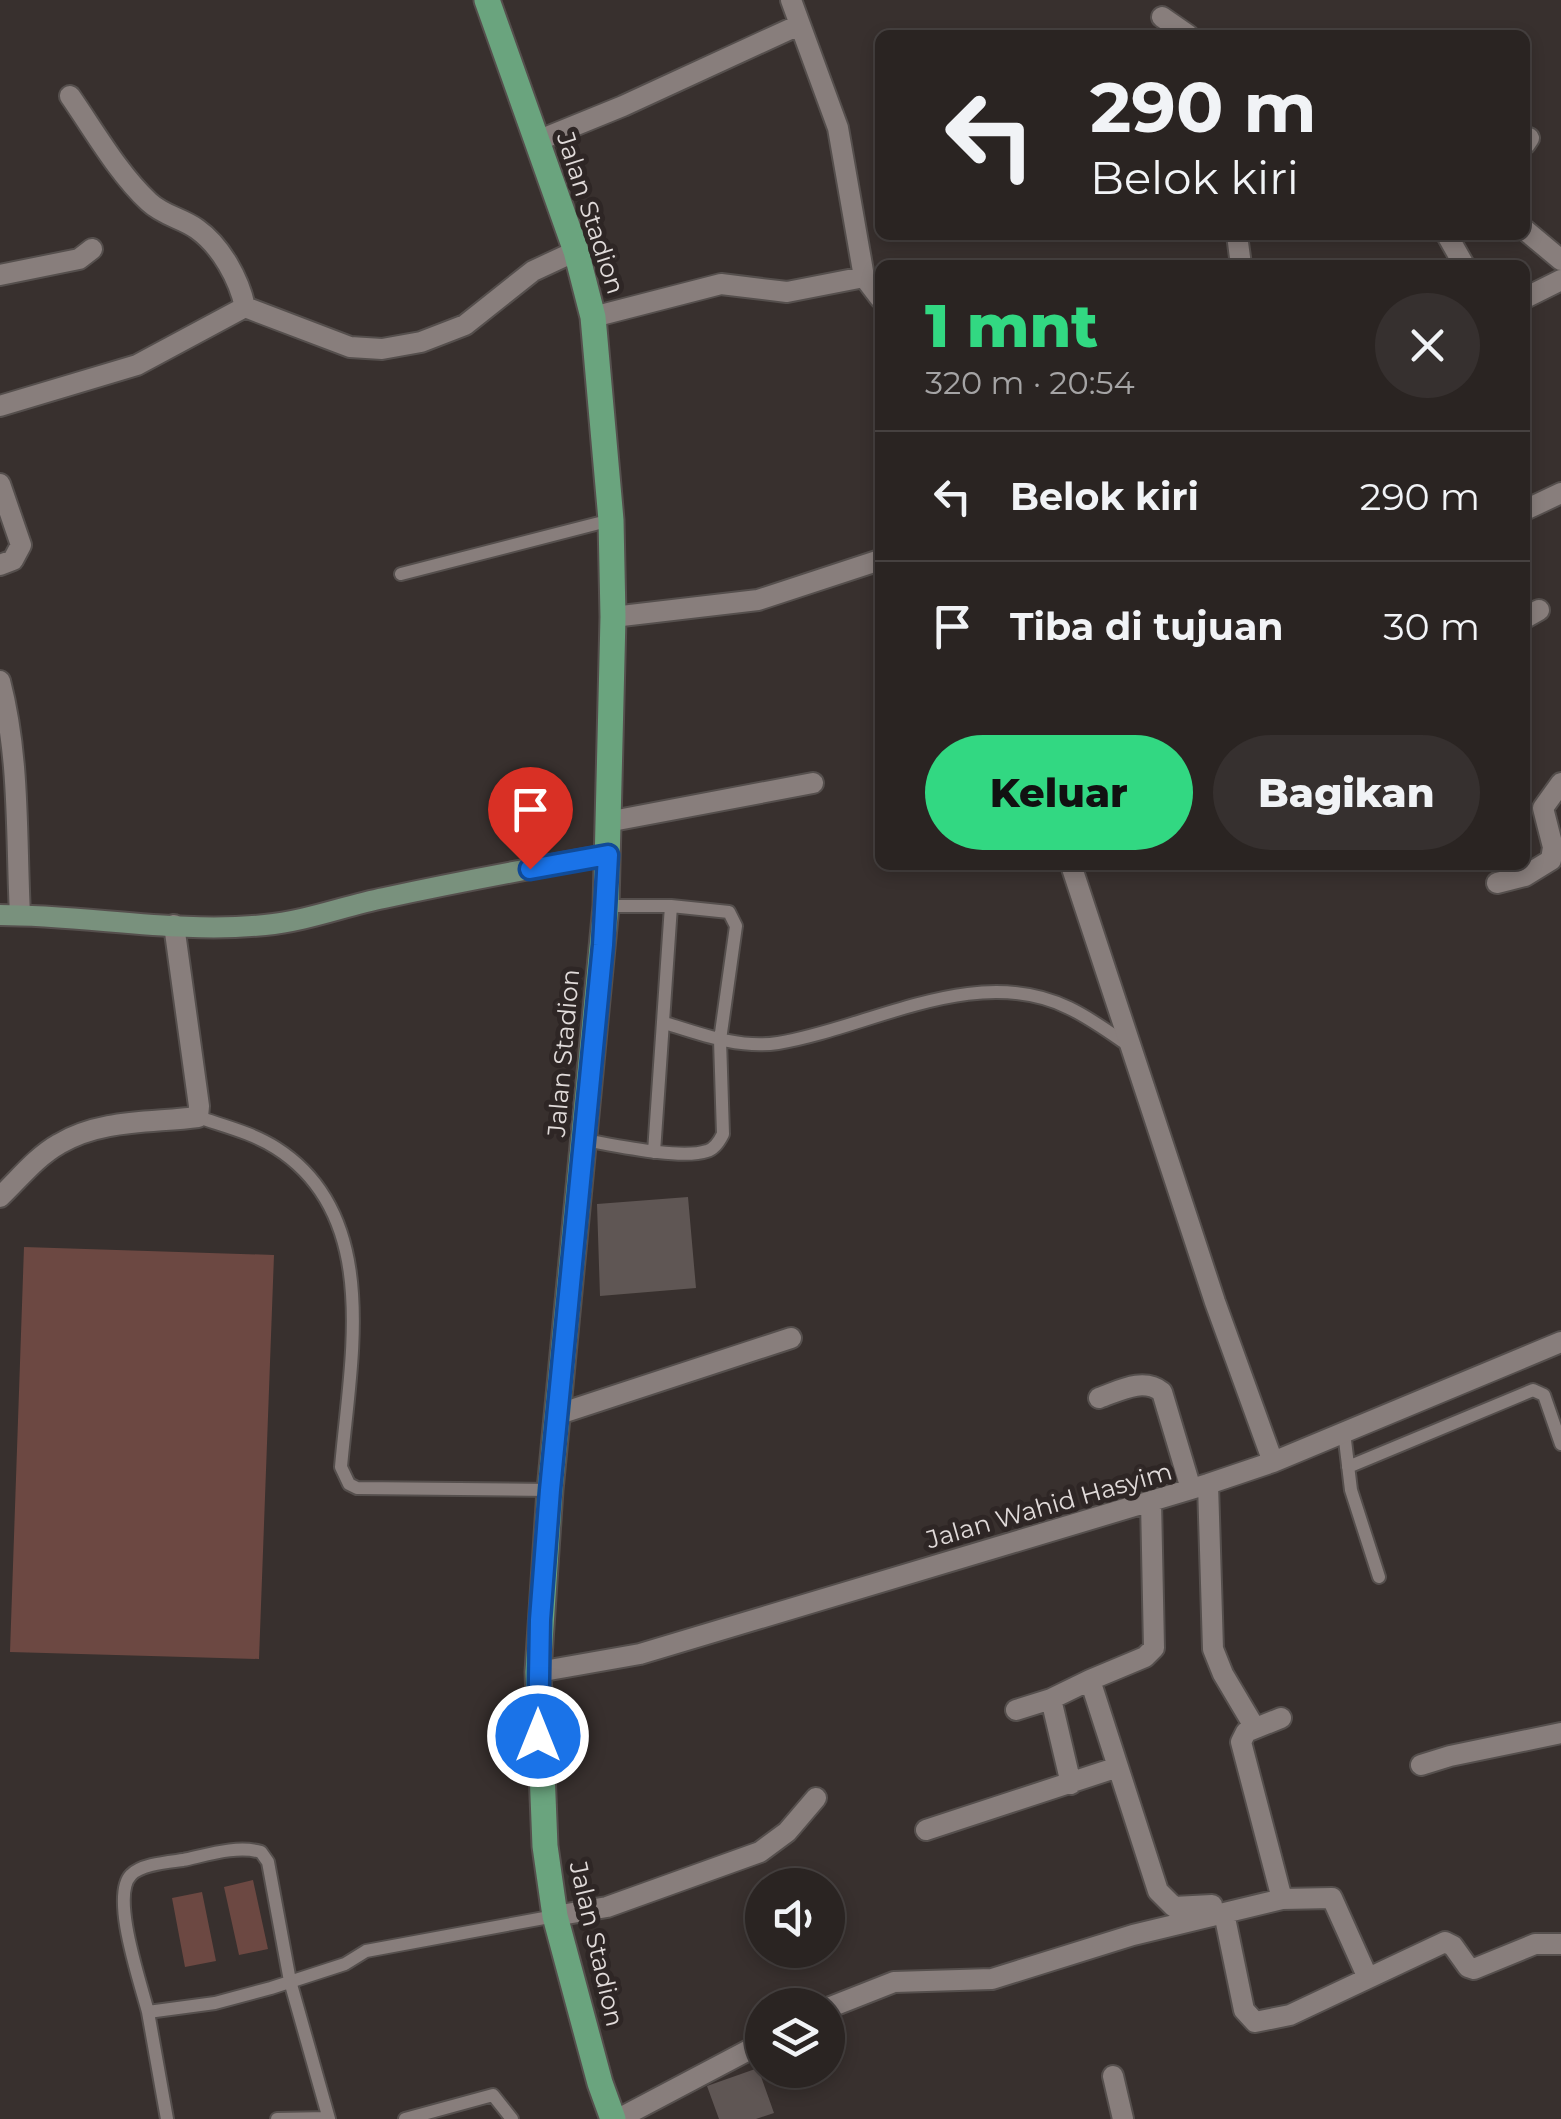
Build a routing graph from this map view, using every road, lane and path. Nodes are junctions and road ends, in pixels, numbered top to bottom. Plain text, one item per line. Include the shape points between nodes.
1 (488, 0) edge
2 (792, 0) edge
3 (1162, 17) dead end
4 (799, 25) junction
5 (1181, 30) edge
6 (70, 96) dead end
7 (537, 141) junction
8 (1530, 234) edge
9 (92, 249) dead end
10 (576, 252) junction
11 (1561, 260) edge
12 (0, 275) edge
13 (864, 277) junction
14 (1561, 280) edge
15 (875, 291) edge
16 (1530, 296) edge
17 (246, 308) junction
18 (593, 317) junction
19 (0, 406) edge
20 (0, 484) edge
21 (1561, 493) edge
22 (1530, 508) edge
23 (611, 520) junction
24 (875, 562) edge
25 (0, 565) edge
26 (401, 574) dead end
27 (614, 617) junction
28 (0, 681) edge
29 (1561, 783) edge
30 (813, 784) dead end
31 (608, 822) junction
32 (608, 855) junction
33 (1073, 870) edge
34 (1497, 883) dead end
35 (606, 906) junction
36 (671, 906) junction
37 (10, 915) edge
38 (174, 926) junction
39 (665, 1023) junction
40 (720, 1040) junction
41 (1130, 1046) junction
42 (198, 1117) junction
43 (585, 1140) junction
44 (654, 1152) junction
45 (0, 1197) edge
46 (791, 1338) dead end
47 (1561, 1342) edge
48 (1099, 1398) dead end
49 (559, 1414) junction
50 (1344, 1432) junction
51 (1561, 1444) edge
52 (1273, 1462) junction
53 (1348, 1467) junction
54 (1200, 1486) junction
55 (550, 1490) junction
56 (1151, 1501) junction
57 (1379, 1577) dead end
58 (538, 1672) junction
59 (1090, 1680) junction
60 (1052, 1699) junction
61 (1016, 1710) dead end
62 (1281, 1718) dead end
63 (1254, 1728) junction
64 (1561, 1733) edge
65 (1422, 1765) dead end
66 (1118, 1766) junction
67 (1071, 1784) junction
68 (816, 1798) dead end
69 (926, 1830) dead end
70 (1272, 1895) junction
71 (1224, 1913) junction
72 (555, 1916) junction
73 (1561, 1944) edge
74 (1367, 1976) junction
75 (290, 1981) junction
76 (845, 2001) edge
77 (148, 2012) junction
78 (745, 2051) edge
79 (1113, 2076) dead end
80 (329, 2118) edge
81 (611, 2118) edge
82 (167, 2119) edge
83 (278, 2119) edge
84 (406, 2119) edge
85 (512, 2119) edge
86 (1123, 2119) edge

1 - 7 main road, Jalan Stadion
2 - 4 street
3 - 5 street
4 - 7 street
4 - 13 street via 838,128
6 - 17 street via 149,202 194,227 226,262
7 - 10 main road, Jalan Stadion
8 - 11 street
9 - 12 street via 80,259
10 - 17 street via 532,271 464,325 402,346 350,347
10 - 18 main road, Jalan Stadion
13 - 15 street
13 - 18 street via 787,292 721,284
14 - 16 street
17 - 19 street via 137,366
18 - 23 main road, Jalan Stadion
20 - 25 street via 21,546 13,560
21 - 22 street
23 - 26 lane
23 - 27 main road, Jalan Stadion
24 - 27 street via 758,600
27 - 31 main road, Jalan Stadion
28 - 37 street via 17,781
29 - 34 street via 1542,808 1550,860
30 - 31 street
31 - 32 main road, Jalan Stadion
32 - 35 main road, Jalan Stadion
32 - 38 main road via 378,899 309,919
33 - 41 street
35 - 36 lane
35 - 43 main road, Jalan Stadion
36 - 39 lane
36 - 40 lane via 734,918
37 - 38 main road
38 - 42 street
39 - 40 lane
39 - 44 lane
40 - 41 lane via 774,1044 952,994 988,994 1035,996 1068,1007
40 - 44 lane via 718,1144 708,1151
41 - 52 street
42 - 45 street via 94,1129 59,1144
42 - 55 lane via 288,1156 340,1221 353,1302 341,1467 349,1484
43 - 44 lane
43 - 49 main road, Jalan Stadion
46 - 49 street
47 - 50 street, Jalan Wahid Hasyim
48 - 54 street via 1139,1385 1162,1392
49 - 55 main road, Jalan Stadion
50 - 52 street, Jalan Wahid Hasyim
50 - 53 lane
51 - 53 lane via 1544,1395 1533,1390
52 - 54 street, Jalan Wahid Hasyim
53 - 57 lane
54 - 56 street, Jalan Wahid Hasyim
54 - 63 street via 1213,1649
55 - 58 main road, Jalan Stadion
56 - 58 street, Jalan Wahid Hasyim via 640,1654
56 - 59 street via 1154,1648
58 - 72 main road, Jalan Stadion via 545,1846
59 - 60 street
59 - 66 street
60 - 61 street
60 - 67 street
62 - 63 street
63 - 70 street via 1241,1742
64 - 65 street
66 - 67 street
66 - 70 street via 1165,1901 1185,1908
67 - 69 street
68 - 72 street via 788,1832 760,1852 607,1907
70 - 71 street
70 - 74 street via 1332,1898
71 - 74 street via 1244,2010 1256,2022 1290,2014
71 - 76 street via 992,1980 894,1982
72 - 75 lane via 366,1951
72 - 81 main road, Jalan Stadion
73 - 74 street via 1535,1944 1474,1969 1445,1942
75 - 77 lane via 215,2003
75 - 77 lane via 261,1852 177,1861 137,1870 123,1889
75 - 80 lane
77 - 82 lane
78 - 81 street
79 - 86 street
80 - 83 lane
84 - 85 lane via 494,2095

